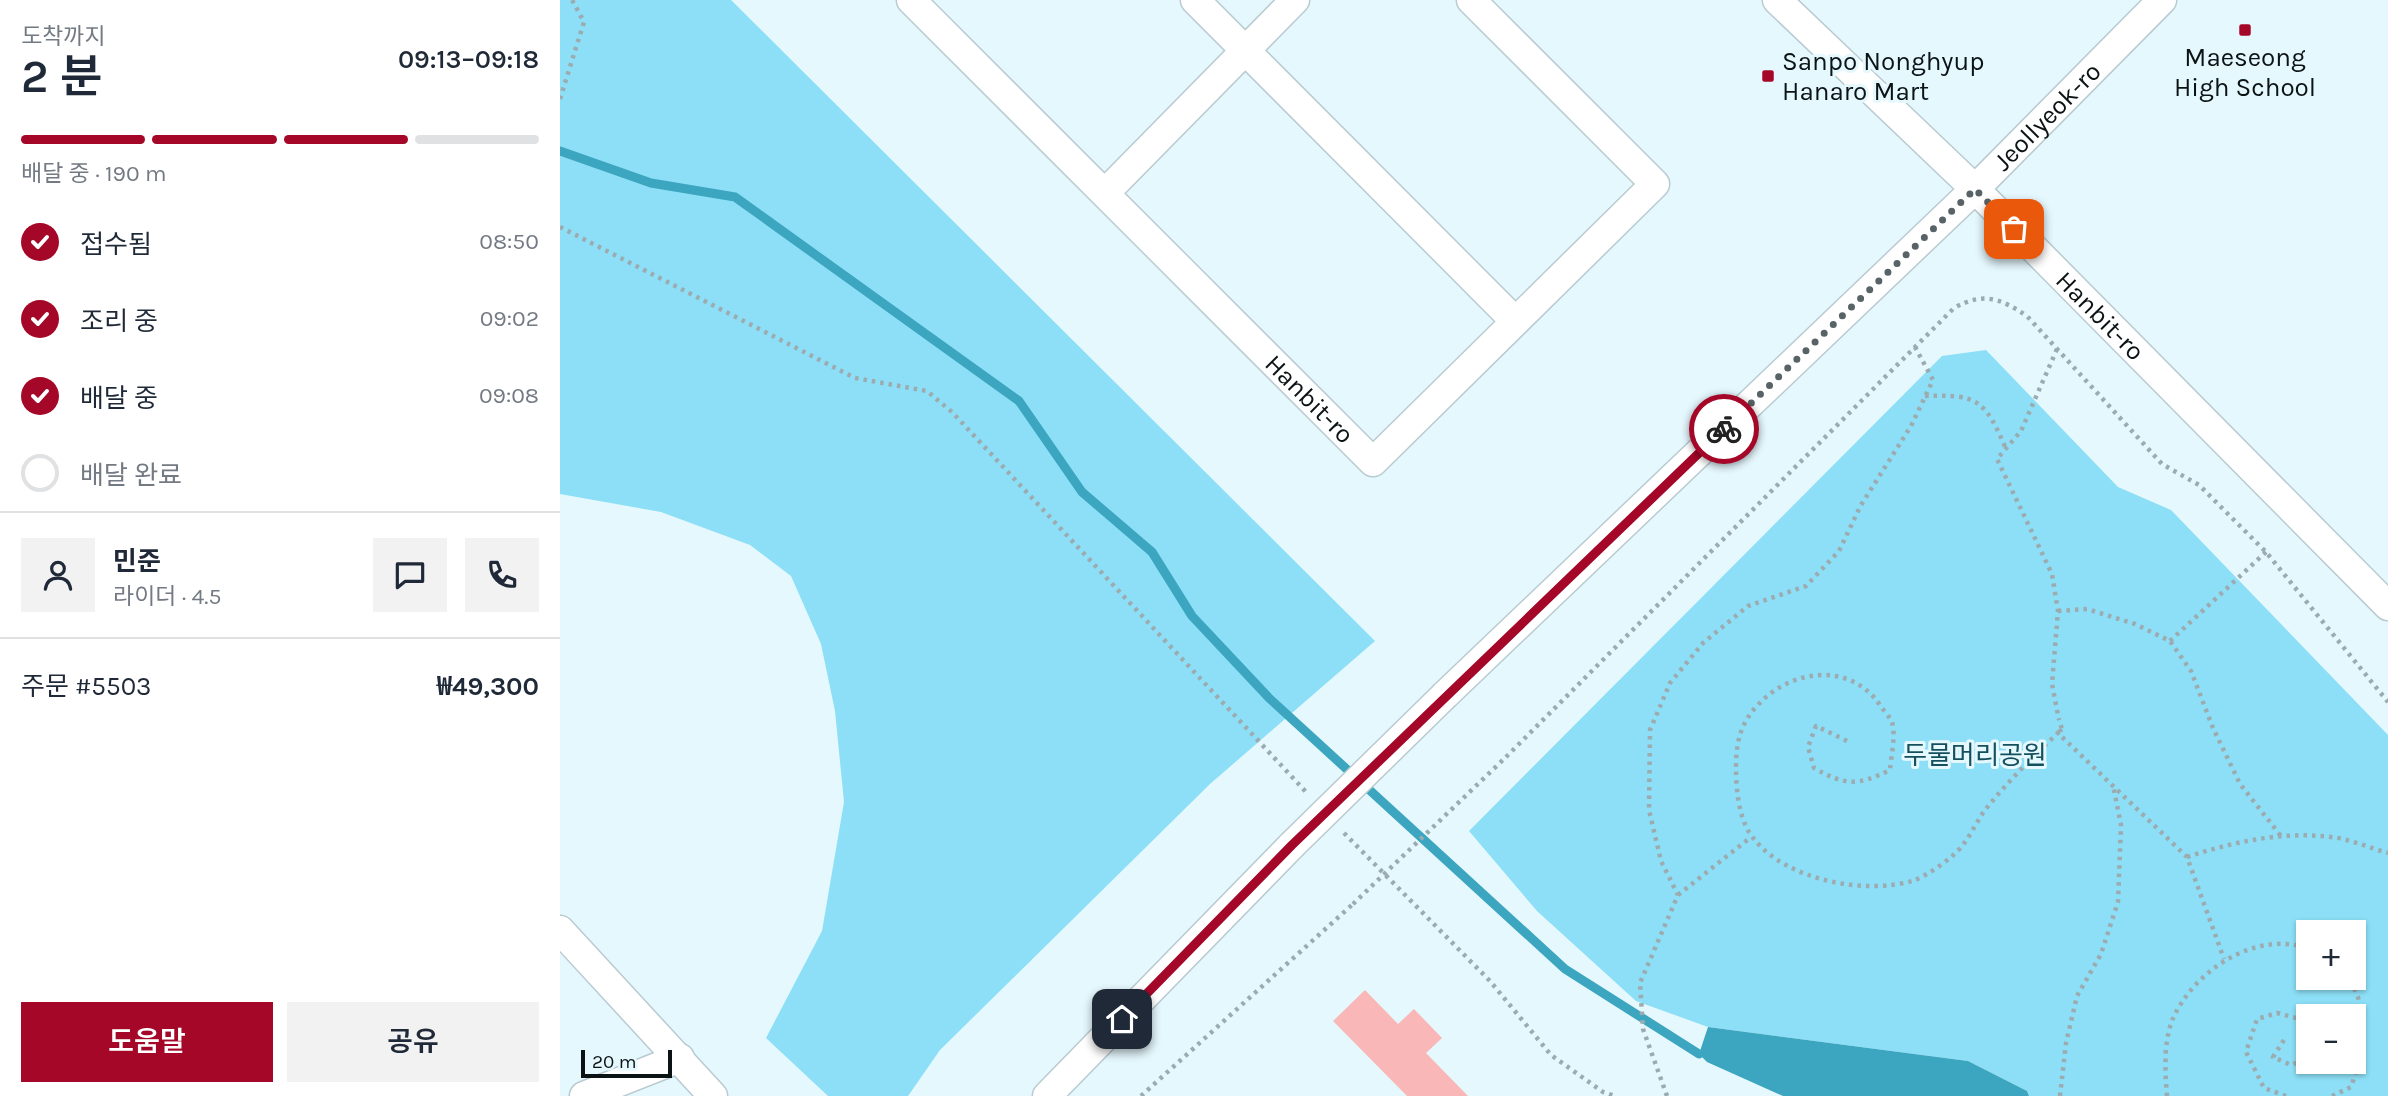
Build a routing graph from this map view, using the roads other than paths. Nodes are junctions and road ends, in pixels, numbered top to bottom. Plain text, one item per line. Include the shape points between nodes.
1 (911, 0) edge
2 (1195, 0) edge
3 (1295, 0) edge
4 (1471, 0) edge
5 (1777, 0) edge
6 (2162, 0) edge
7 (1245, 50) junction
8 (1975, 189) junction
9 (1105, 193) junction
10 (1515, 321) junction
11 (2388, 606) edge
12 (560, 930) edge
13 (680, 1058) junction
14 (584, 1096) edge
15 (713, 1096) edge
16 (1047, 1096) edge

1 - 9 street, Hanbit-ro
2 - 7 street
3 - 7 street
4 - 10 street, Hanbit-ro via 1655,184
5 - 8 street, Hanbit-ro
6 - 8 street, Jeollyeok-ro
7 - 9 street
7 - 10 street
8 - 11 street, Hanbit-ro
8 - 16 street, Jeollyeok-ro, bridge via 1292,845
9 - 10 street, Hanbit-ro via 1373,462
12 - 13 street
13 - 14 street
13 - 15 street

